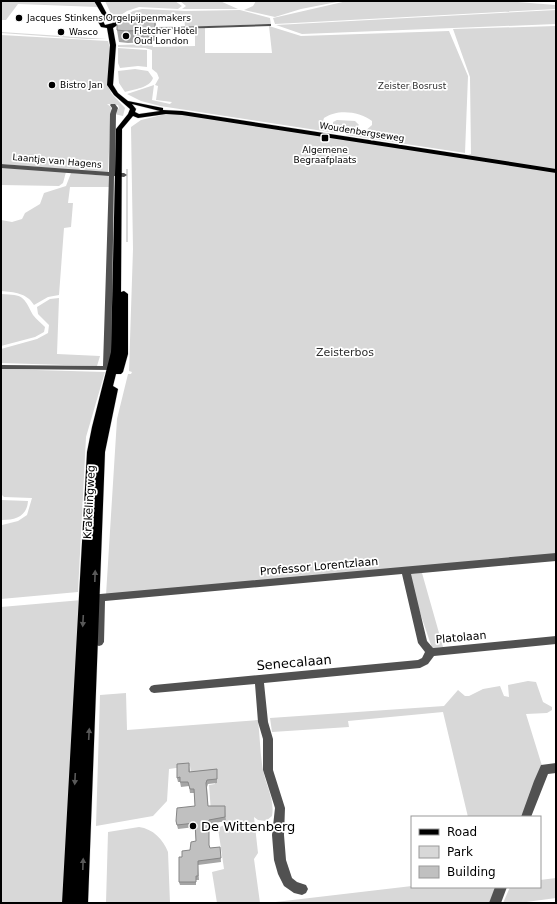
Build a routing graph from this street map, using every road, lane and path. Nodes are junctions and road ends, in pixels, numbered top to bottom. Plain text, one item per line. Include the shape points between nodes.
1 (97, 1) edge
2 (106, 17) junction
3 (116, 25) junction
4 (269, 25) dead end
5 (144, 29) edge
6 (128, 103) junction
7 (113, 105) dead end
8 (135, 112) junction
9 (178, 113) junction
10 (122, 124) junction
11 (1, 166) edge
12 (556, 172) edge
13 (118, 175) junction
14 (1, 367) edge
15 (113, 369) junction
16 (556, 557) edge
17 (406, 571) junction
18 (93, 599) junction
19 (556, 640) edge
20 (99, 642) dead end
21 (431, 652) junction
22 (259, 679) junction
23 (154, 688) dead end
24 (556, 768) edge
25 (526, 816) edge
26 (84, 830) junction
27 (72, 832) junction
28 (501, 888) edge
29 (302, 889) dead end
30 (69, 903) edge
31 (81, 903) edge
32 (495, 903) edge

1 - 2 main road
2 - 3 main road via 114,18
2 - 3 main road via 100,19 103,26
3 - 6 main road via 109,82
4 - 5 street
6 - 8 main road
6 - 9 main road
6 - 10 main road, Krakelingweg
7 - 13 street, Krakelingweg
8 - 9 main road, Woudenbergseweg
8 - 10 main road
8 - 13 main road, Krakelingweg via 125,131
9 - 12 main road, Woudenbergseweg
10 - 13 main road, Krakelingweg
11 - 13 street, Laantje van Hagens
13 - 15 main road, Krakelingweg via 117,316
14 - 15 street
15 - 18 main road, Krakelingweg via 93,445
16 - 17 street, Professor Lorentzlaan
17 - 18 street, Professor Lorentzlaan
17 - 21 street, Platolaan via 423,643
18 - 20 street, Krakelingweg
26 -> 18 main road, Krakelingweg
18 -> 27 main road, Krakelingweg
19 - 21 street, Platolaan
21 - 22 street, Senecalaan via 420,664
22 - 23 street, Senecalaan
22 - 29 street via 263,722 268,739 268,770 280,808 280,860 288,882
24 - 25 street via 545,769
26 - 27 street
31 -> 26 main road, Krakelingweg
27 - 30 main road, Krakelingweg
28 - 32 street

